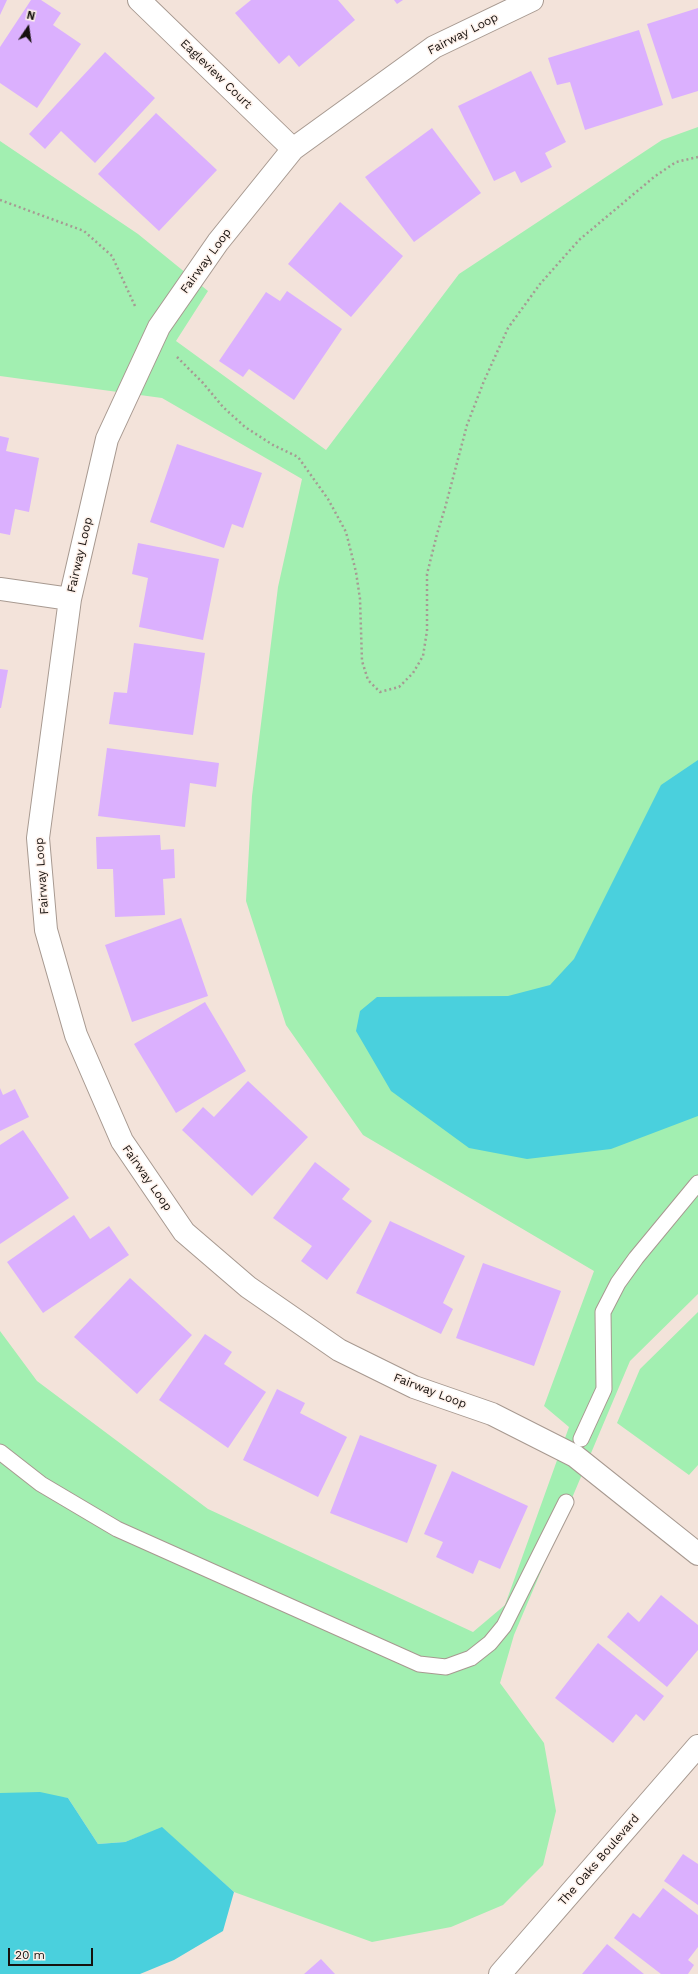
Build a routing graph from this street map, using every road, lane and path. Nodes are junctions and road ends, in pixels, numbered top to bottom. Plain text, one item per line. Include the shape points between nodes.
1 (139, 0) edge
2 (532, 0) edge
3 (293, 149) junction
4 (698, 157) edge
5 (0, 200) edge
6 (135, 306) dead end
7 (176, 357) dead end
8 (0, 589) edge
9 (70, 600) junction
10 (698, 1182) edge
11 (581, 1439) dead end
12 (0, 1452) edge
13 (566, 1502) dead end
14 (698, 1554) edge
15 (698, 1746) edge
16 (500, 1974) edge

1 - 3 street, Eagleview Court
2 - 3 street, Fairway Loop via 434,47
3 - 9 street, Fairway Loop via 218,242 159,327 107,439
4 - 7 path via 676,162 654,177 579,240 540,284 508,328 467,425 446,508 436,534 427,574 427,632 423,656 413,673 399,687 380,692 368,680 362,661 360,599 356,572 346,532 314,478 298,457 256,434 223,407
5 - 6 path via 84,231 112,256
8 - 9 street
9 - 14 street, Fairway Loop via 38,838 45,922 76,1036 122,1141 184,1232 248,1288 339,1350 414,1387 492,1414 575,1456
10 - 11 lane via 636,1258 603,1312 604,1389
12 - 13 lane via 41,1484 117,1528 419,1664 446,1667 471,1658 490,1643 504,1626
15 - 16 street, The Oaks Boulevard

